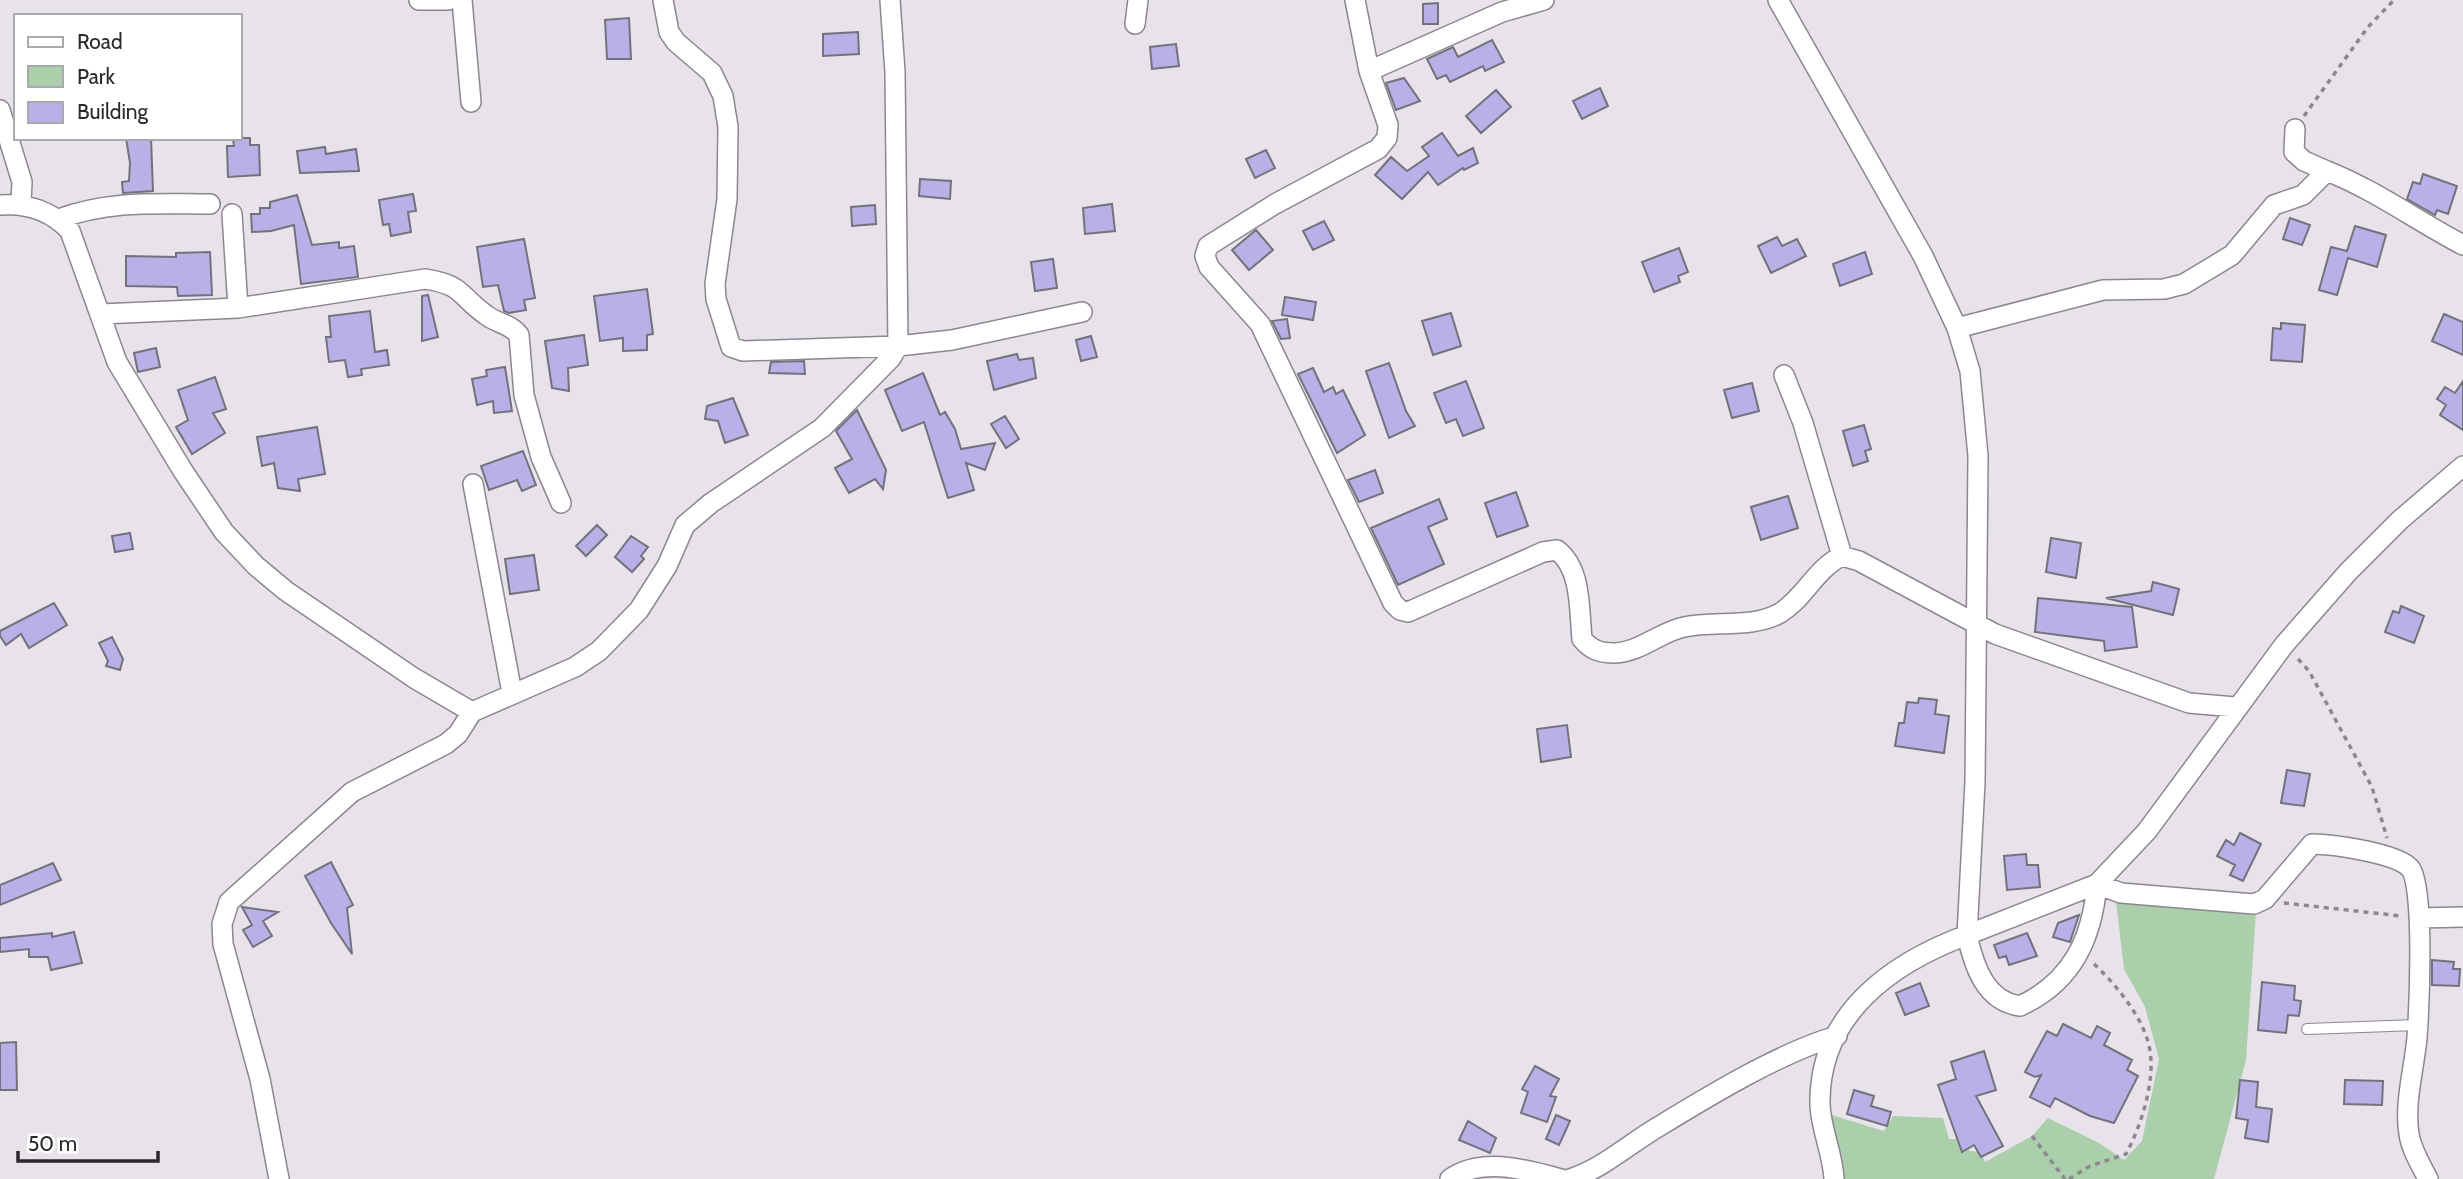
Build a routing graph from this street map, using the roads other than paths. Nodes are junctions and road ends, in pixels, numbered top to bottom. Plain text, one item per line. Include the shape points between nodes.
1 (419, 0) edge
2 (448, 0) edge
3 (461, 0) edge
4 (663, 0) edge
5 (890, 0) edge
6 (1138, 0) edge
7 (1355, 0) edge
8 (1544, 0) edge
9 (1778, 0) edge
10 (1135, 24) dead end
11 (1369, 71) junction
12 (471, 102) dead end
13 (0, 110) edge
14 (2295, 129) road end
15 (2326, 172) junction
16 (21, 204) junction
17 (210, 204) dead end
18 (0, 205) edge
19 (232, 214) dead end
20 (59, 219) junction
21 (2463, 245) edge
22 (238, 308) junction
23 (1082, 312) dead end
24 (101, 314) junction
25 (1957, 328) junction
26 (898, 346) junction
27 (1784, 374) dead end
28 (2463, 466) edge
29 (473, 484) dead end
30 (561, 503) dead end
31 (1842, 556) junction
32 (1976, 623) junction
33 (512, 693) junction
34 (2235, 707) junction
35 (472, 712) junction
36 (2098, 884) junction
37 (2463, 917) edge
38 (2419, 918) junction
39 (1967, 935) junction
40 (2417, 1025) junction
41 (2307, 1029) dead end
42 (1837, 1036) junction
43 (279, 1179) edge
44 (1450, 1179) edge
45 (1561, 1179) edge
46 (1570, 1179) edge
47 (1834, 1179) edge
48 (2427, 1179) edge

1 - 2 street
3 - 12 street
4 - 26 street via 669,32 712,73 723,96 728,127 727,199 715,284 727,343 743,351
5 - 26 street
6 - 10 street
7 - 11 street
8 - 11 street via 1502,12
9 - 25 street via 1850,122
11 - 31 street via 1388,125 1387,138 1378,149 1275,204 1209,246 1205,256 1209,267 1261,324 1393,603 1408,612 1543,552 1557,550 1574,572 1582,639 1589,648 1618,653 1685,626 1760,620 1780,613 1831,561
13 - 16 street via 22,182
14 - 15 street via 2294,152
15 - 21 street via 2358,184
15 - 25 street via 2303,195 2274,205 2232,255 2184,284 2164,289 2103,290
16 - 18 street
16 - 20 street
17 - 20 street via 107,205
19 - 22 street
20 - 24 street via 75,242
22 - 24 street
22 - 30 street via 425,279 458,288 486,315 519,335 524,395 541,457
23 - 26 street via 952,341
24 - 35 street via 117,362 183,471 225,532 256,566 414,678
25 - 32 street via 1970,371 1978,456
26 - 33 street via 822,428 685,525 657,584 599,652 576,667
27 - 31 street
28 - 34 street via 2348,572
29 - 33 street
31 - 32 street
32 - 34 street via 1994,634 2157,693 2189,703
32 - 39 street via 1975,782
33 - 35 street
34 - 36 street via 2147,831
35 - 43 street via 446,744 352,792 229,902 222,923 223,944 260,1079
36 - 38 street via 2121,893 2254,904 2265,899 2312,844 2329,844 2409,866 2416,877
36 - 39 street
36 - 39 street via 2095,911 2064,976 2044,995 2020,1006 1996,998 1985,985
37 - 38 street
38 - 40 street
39 - 42 street via 1896,967 1866,993
40 - 41 lane
40 - 48 street via 2409,1136
42 - 46 street via 1807,1045
42 - 47 street via 1822,1081 1820,1107
44 - 45 street via 1481,1167 1520,1168

